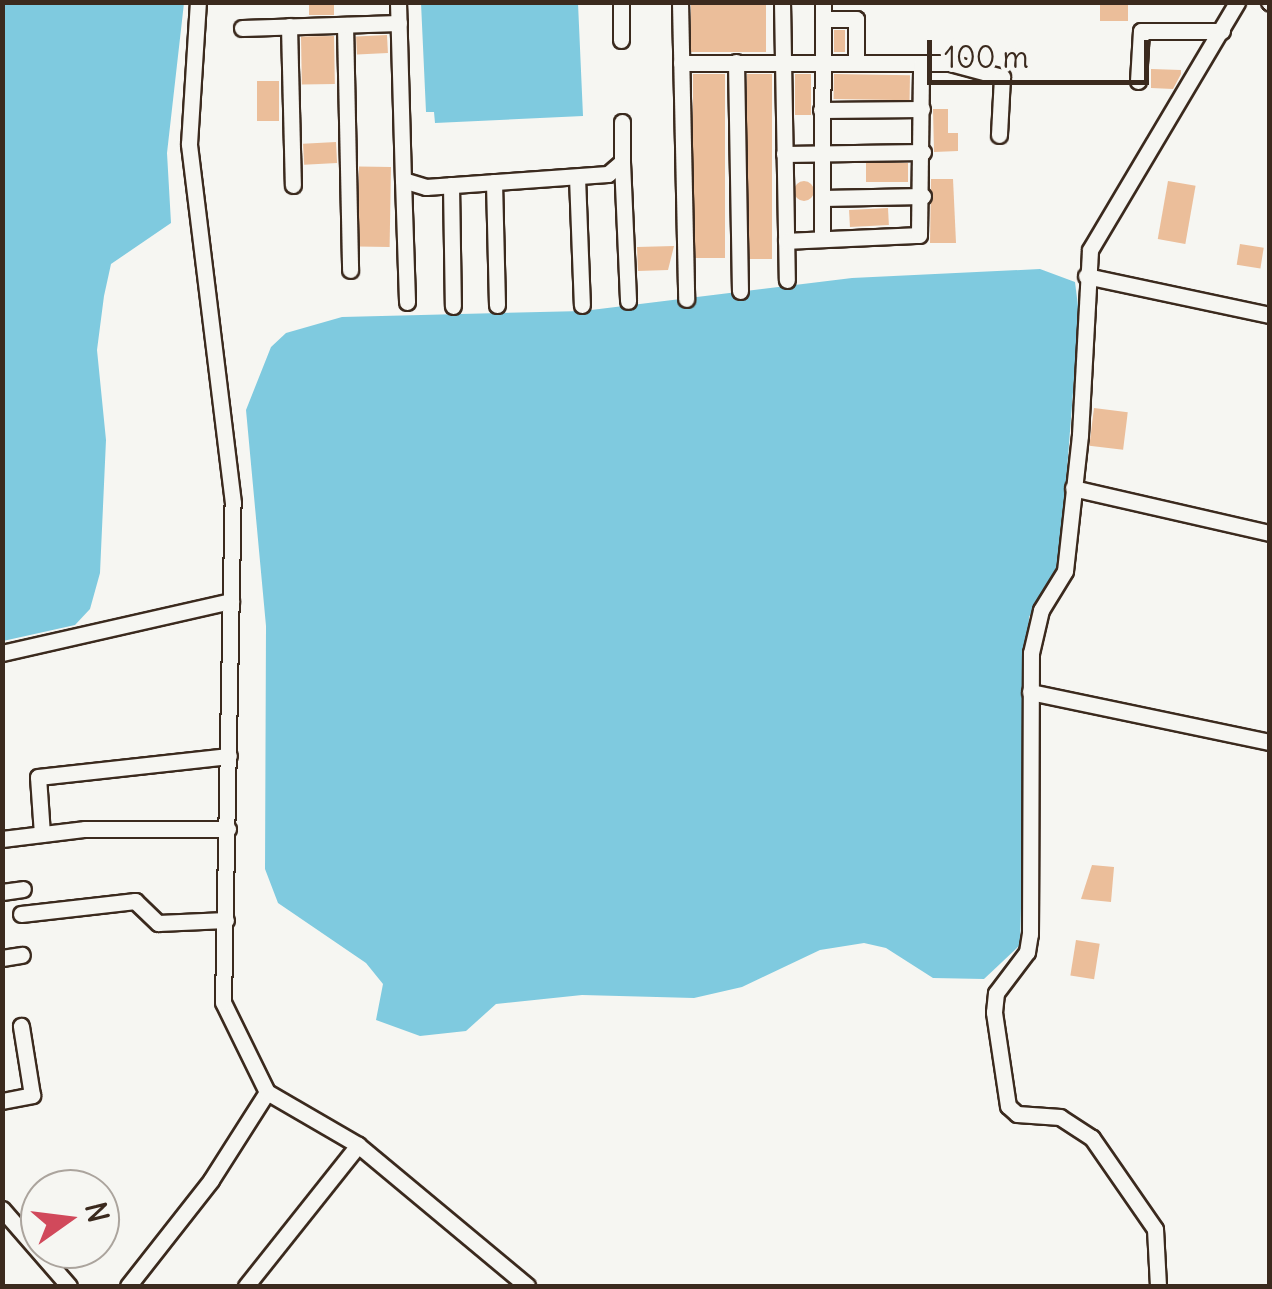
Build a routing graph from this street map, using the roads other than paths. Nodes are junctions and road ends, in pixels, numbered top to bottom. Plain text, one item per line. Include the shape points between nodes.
1 (198, 2) edge
2 (398, 2) edge
3 (621, 2) edge
4 (680, 2) edge
5 (782, 2) edge
6 (1237, 2) edge
7 (823, 11) edge
8 (398, 23) junction
9 (345, 25) junction
10 (290, 26) junction
11 (242, 28) dead end
12 (1222, 31) junction
13 (621, 40) dead end
14 (681, 62) junction
15 (736, 62) junction
16 (782, 62) junction
17 (822, 62) junction
18 (856, 62) junction
19 (922, 62) junction
20 (1138, 81) dead end
21 (922, 109) junction
22 (822, 110) junction
23 (622, 122) dead end
24 (999, 135) dead end
25 (923, 152) junction
26 (784, 154) junction
27 (821, 154) junction
28 (622, 162) junction
29 (576, 176) junction
30 (403, 180) junction
31 (494, 182) junction
32 (293, 185) dead end
33 (451, 185) junction
34 (923, 196) junction
35 (822, 198) junction
36 (822, 238) junction
37 (786, 241) junction
38 (350, 270) dead end
39 (1086, 276) junction
40 (787, 280) dead end
41 (740, 291) dead end
42 (686, 299) dead end
43 (628, 301) dead end
44 (407, 302) dead end
45 (497, 305) dead end
46 (582, 305) dead end
47 (453, 306) dead end
48 (1270, 315) edge
49 (1073, 488) junction
50 (1270, 533) edge
51 (231, 601) junction
52 (2, 653) edge
53 (1030, 692) junction
54 (1270, 742) edge
55 (228, 756) junction
56 (228, 829) junction
57 (42, 834) junction
58 (2, 839) edge
59 (23, 889) dead end
60 (2, 892) edge
61 (21, 914) dead end
62 (226, 920) junction
63 (22, 955) dead end
64 (2, 958) edge
65 (21, 1026) dead end
66 (267, 1092) junction
67 (2, 1100) edge
68 (358, 1145) junction
69 (2, 1209) edge
70 (69, 1286) edge
71 (128, 1286) edge
72 (246, 1286) edge
73 (527, 1286) edge
74 (1158, 1286) edge

1 - 51 street via 189,144 232,503
2 - 8 street
3 - 13 street
4 - 14 street
5 - 16 street
6 - 12 street
7 - 17 street
7 - 18 street via 856,19
8 - 9 street
8 - 30 street
9 - 10 street
9 - 38 street
10 - 11 street
10 - 32 street
12 - 20 street via 1141,31
12 - 39 street via 1104,222
14 - 15 street
14 - 42 street
15 - 16 street
15 - 41 street
16 - 17 street
16 - 26 street
17 - 18 street
17 - 22 street
18 - 19 street
19 - 21 street
19 - 24 street via 999,74
21 - 22 street
21 - 25 street
22 - 27 street
23 - 28 street
25 - 27 street
25 - 34 street
26 - 27 street
26 - 37 street
27 - 35 street
28 - 29 street via 608,174
28 - 43 street
29 - 31 street
29 - 46 street
30 - 33 street
30 - 44 street
31 - 33 street
31 - 45 street
33 - 47 street
34 - 35 street
34 - 36 street via 919,235
35 - 36 street
36 - 37 street
37 - 40 street
39 - 48 street
39 - 49 street
49 - 50 street
49 - 53 street via 1065,571 1034,629
51 - 52 street
51 - 55 street
53 - 54 street
53 - 74 street via 1030,934 1027,952 996,993 1002,1093 1017,1114 1060,1117 1092,1138 1156,1229
55 - 56 street
55 - 57 street via 38,776
56 - 57 street
56 - 62 street
57 - 58 street
59 - 60 street
61 - 62 street via 136,901 158,923
62 - 66 street via 225,1014
63 - 64 street
65 - 67 street via 32,1095
66 - 68 street
66 - 71 street via 211,1180
68 - 72 street
68 - 73 street
69 - 70 street

